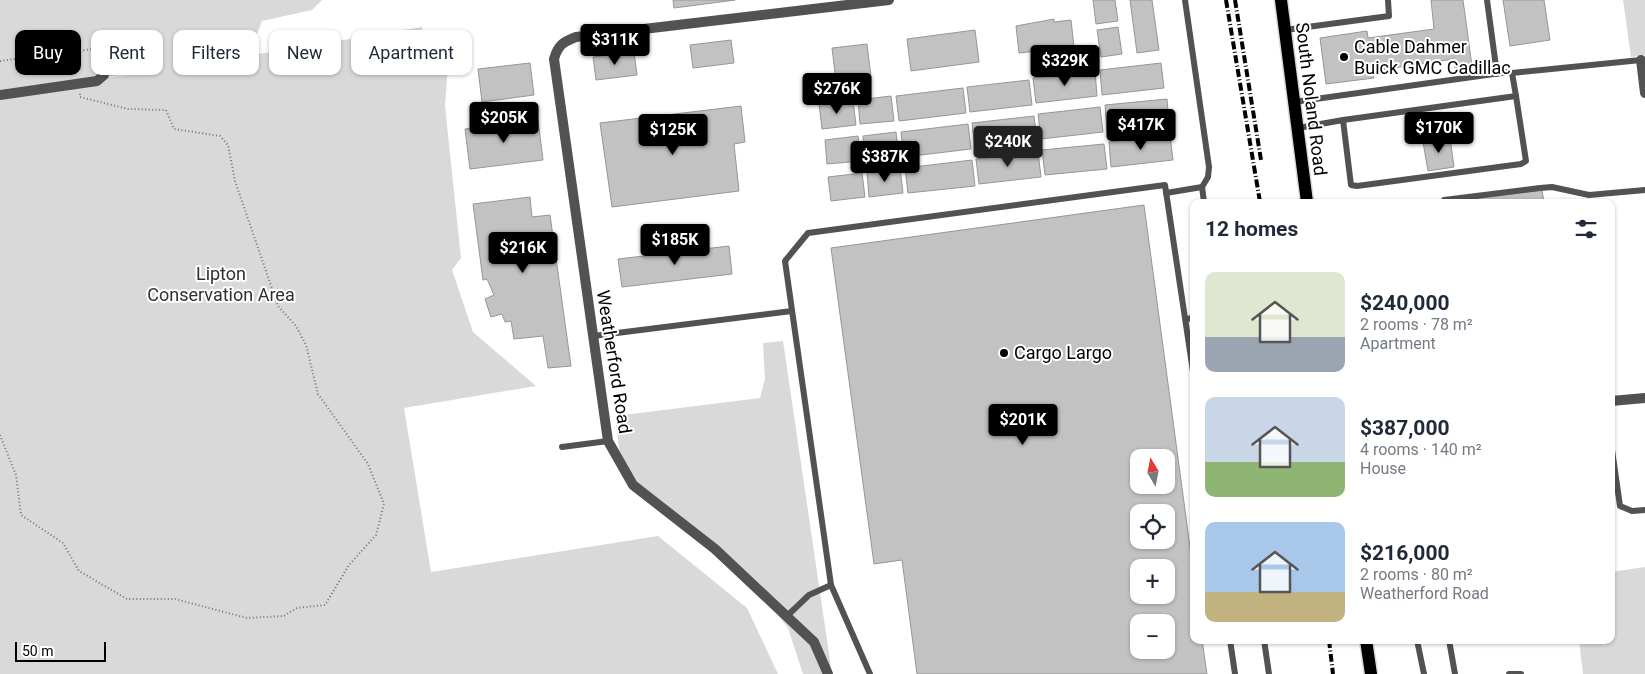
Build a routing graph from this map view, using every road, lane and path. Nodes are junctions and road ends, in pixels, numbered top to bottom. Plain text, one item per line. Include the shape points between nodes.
1 (889, 0) edge
2 (1185, 0) edge
3 (1281, 0) edge
4 (1388, 0) edge
5 (1487, 0) edge
6 (1285, 30) junction
7 (15, 59) edge
8 (1640, 60) joint
9 (0, 61) edge
10 (1512, 73) junction
11 (1498, 74) junction
12 (43, 75) edge
13 (104, 76) dead end
14 (44, 80) dead end
15 (78, 84) junction
16 (1645, 86) edge
17 (0, 95) edge
18 (1516, 96) junction
19 (1294, 102) junction
20 (1343, 120) junction
21 (1298, 128) junction
22 (1202, 188) junction
23 (1645, 190) edge
24 (1166, 193) junction
25 (1204, 199) edge
26 (1307, 199) edge
27 (1450, 199) edge
28 (792, 311) junction
29 (1190, 318) edge
30 (1186, 319) junction
31 (593, 336) junction
32 (1190, 348) edge
33 (1645, 398) edge
34 (1615, 401) edge
35 (0, 434) edge
36 (608, 441) junction
37 (562, 447) dead end
38 (1615, 471) edge
39 (1645, 510) edge
40 (831, 585) junction
41 (787, 616) junction
42 (1231, 644) edge
43 (1265, 644) edge
44 (1367, 644) edge
45 (1418, 644) edge
46 (1450, 644) edge
47 (828, 674) edge
48 (870, 674) edge
49 (1235, 674) edge
50 (1269, 674) edge
51 (1372, 674) edge
52 (1424, 674) edge
53 (1455, 674) edge
54 (1509, 674) edge
55 (1522, 674) edge

1 - 31 street, Weatherford Road via 576,36 563,42 555,55
2 - 22 lane via 1209,167
3 - 6 main road, South Noland Road
4 - 6 lane via 1389,16
5 - 11 lane
6 - 19 main road, South Noland Road
7 - 9 path
8 - 10 lane
8 - 16 street
10 - 11 lane
10 - 18 lane
11 - 19 lane
12 - 14 path
13 - 15 street via 97,81
15 - 17 street
15 - 35 path via 80,98 128,109 166,110 174,129 220,136 228,145 235,181 278,306 296,326 306,345 318,394 368,464 384,504 376,535 349,565 325,605 297,608 284,616 247,618 175,599 127,600 79,571 63,543 21,515 16,475
18 - 20 lane
18 - 20 lane via 1526,161 1434,178 1352,184
19 - 21 main road, South Noland Road
20 - 21 lane
21 - 26 main road, South Noland Road
22 - 24 lane
22 - 25 lane
23 - 27 lane via 1589,195 1540,188
24 - 28 lane via 1165,185 808,233 785,261
24 - 30 lane
28 - 31 lane
28 - 40 lane
29 - 30 lane
30 - 32 lane
31 - 36 street, Weatherford Road
33 - 34 street
36 - 37 lane
36 - 41 street, Weatherford Road via 633,485 714,549
38 - 39 lane via 1620,506 1632,511
40 - 41 lane via 809,594
40 - 48 lane
41 - 47 street, Weatherford Road via 814,642
42 - 49 lane
43 - 50 lane
44 - 51 main road
45 - 52 lane
46 - 53 lane
54 - 55 lane

